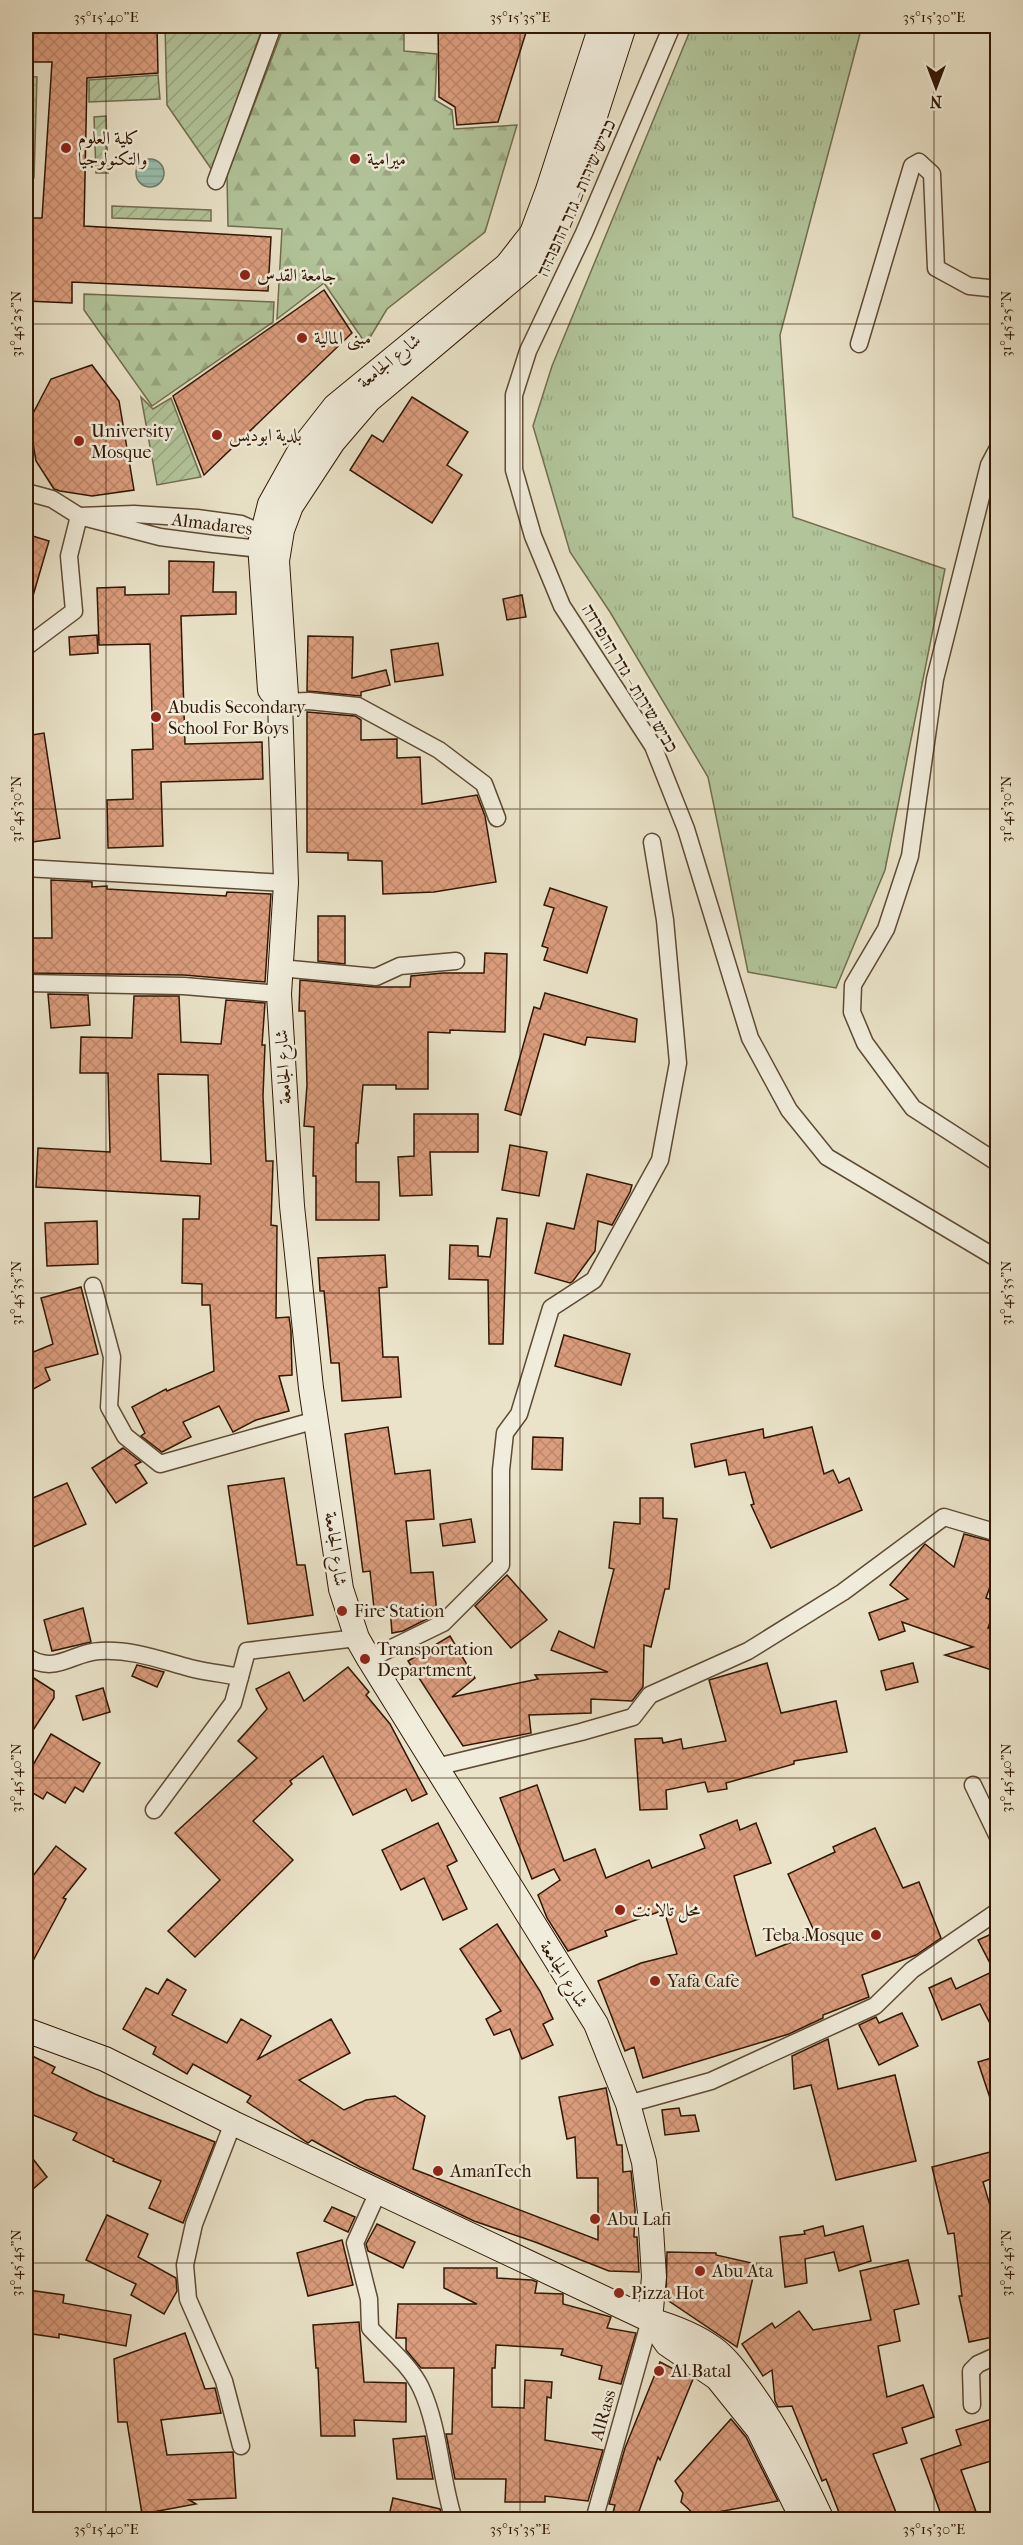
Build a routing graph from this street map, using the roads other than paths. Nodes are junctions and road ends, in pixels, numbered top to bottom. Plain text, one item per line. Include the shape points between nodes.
1 (273, 26) edge
2 (624, 26) edge
3 (672, 26) edge
4 (600, 35) edge
5 (216, 181) dead end
6 (998, 290) edge
7 (859, 344) dead end
8 (998, 448) edge
9 (26, 492) edge
10 (79, 516) junction
11 (268, 542) junction
12 (26, 647) edge
13 (280, 702) junction
14 (496, 818) dead end
15 (652, 842) dead end
16 (26, 868) edge
17 (286, 883) junction
18 (456, 961) dead end
19 (280, 968) junction
20 (26, 983) edge
21 (279, 994) junction
22 (998, 1163) edge
23 (998, 1259) edge
24 (93, 1286) dead end
25 (316, 1420) junction
26 (998, 1533) edge
27 (363, 1649) junction
28 (26, 1656) edge
29 (240, 1677) junction
30 (436, 1767) junction
31 (973, 1785) dead end
32 (154, 1810) dead end
33 (998, 1837) edge
34 (998, 1911) edge
35 (26, 2030) edge
36 (628, 2104) junction
37 (233, 2123) junction
38 (378, 2192) junction
39 (650, 2320) junction
40 (998, 2355) edge
41 (972, 2405) dead end
42 (241, 2446) dead end
43 (454, 2520) edge
44 (594, 2520) edge
45 (803, 2520) edge
46 (822, 2520) edge

1 - 5 street
2 - 4 main road, شارع الجامعة
3 - 23 street, כביש שירות - גדר ההפרדה via 585,233 528,351 514,395 514,470 533,536 562,606 653,746 686,829 750,1038 789,1110 827,1157
4 - 11 main road, شارع الجامعة via 532,233 507,265 336,406 270,504
6 - 7 street via 969,286 936,268 932,174 919,162 912,166
8 - 22 street via 989,465 935,679 910,856 886,929 854,985 852,1012 865,1043 913,1108
9 - 10 street via 52,499
10 - 11 street, Almadares via 160,537
10 - 11 street, Almadares via 134,514 241,524
10 - 12 street via 69,556 74,611
11 - 13 main road, شارع الجامعة via 270,690
13 - 14 street via 358,706 439,750 484,784
13 - 17 main road, شارع الجامعة
15 - 27 street via 665,920 678,1063 660,1160 594,1280 551,1308 519,1414 505,1433 501,1566 443,1623
16 - 17 street
17 - 19 main road, شارع الجامعة
18 - 19 street via 400,966 376,977
19 - 21 main road, شارع الجامعة
20 - 21 street via 184,986
21 - 25 main road, شارع الجامعة via 292,1206
24 - 25 street via 112,1357 109,1407 125,1436 160,1464
25 - 27 main road, شارع الجامعة via 340,1589
26 - 30 street via 944,1517 843,1592 756,1646 650,1695 633,1717
27 - 29 street via 247,1651
27 - 30 main road, شارع الجامعة
28 - 29 street via 57,1665 98,1651 135,1652 192,1669
29 - 32 street via 234,1703
30 - 36 main road, شارع الجامعة via 596,2024
31 - 33 street
34 - 36 street via 912,1970 875,2006 711,2081
35 - 37 main road via 105,2059
36 - 39 main road, شارع الجامعة via 644,2162 650,2212 654,2277
37 - 38 main road
37 - 42 street via 194,2224 185,2265 188,2299 224,2381
38 - 39 main road
38 - 43 street via 355,2243 369,2300 370,2328 421,2387
39 - 44 street, AlRass
39 - 45 main road via 667,2344 717,2378 758,2429
39 - 46 main road via 672,2326 713,2348 735,2370 769,2416
40 - 41 street via 971,2371

